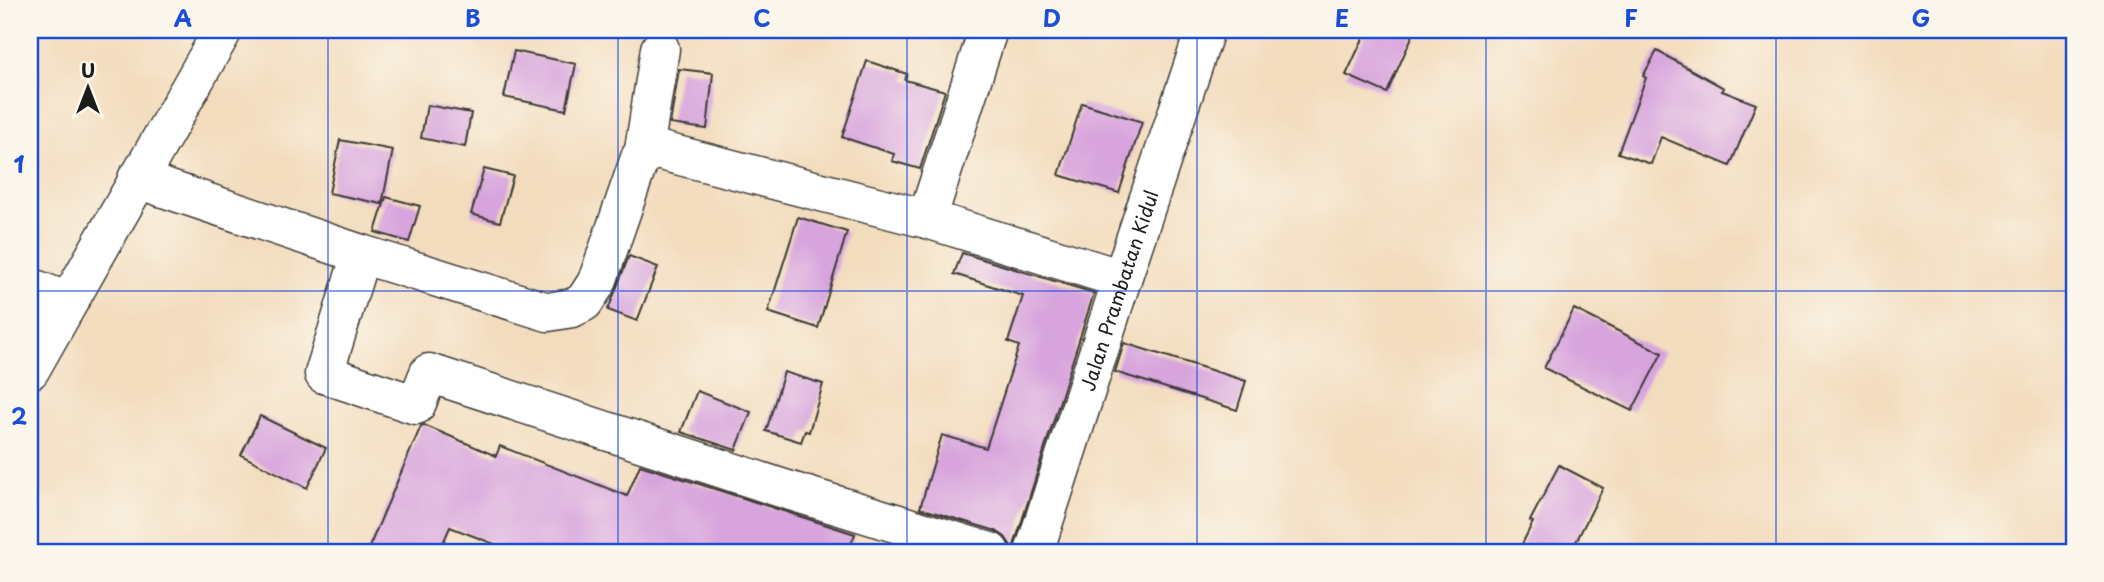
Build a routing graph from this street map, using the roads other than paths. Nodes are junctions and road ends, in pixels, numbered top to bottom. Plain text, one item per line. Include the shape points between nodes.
1 (223, 30) edge
2 (988, 30) edge
3 (1205, 30) edge
4 (660, 49) dead end
5 (643, 156) junction
6 (137, 179) junction
7 (927, 219) junction
8 (361, 254) junction
9 (1122, 279) junction
10 (30, 287) edge
11 (68, 302) junction
12 (30, 370) edge
13 (990, 552) edge
14 (1034, 552) edge

1 - 6 street
2 - 7 street
3 - 9 street, Jalan Prambatan Kidul
4 - 5 street
5 - 7 street via 667,151
5 - 8 street via 597,282 584,302 572,309 548,312
6 - 8 street
6 - 11 street
7 - 9 street
8 - 13 street via 324,374 416,405 429,373
9 - 14 street, Jalan Prambatan Kidul
10 - 11 street
11 - 12 street

